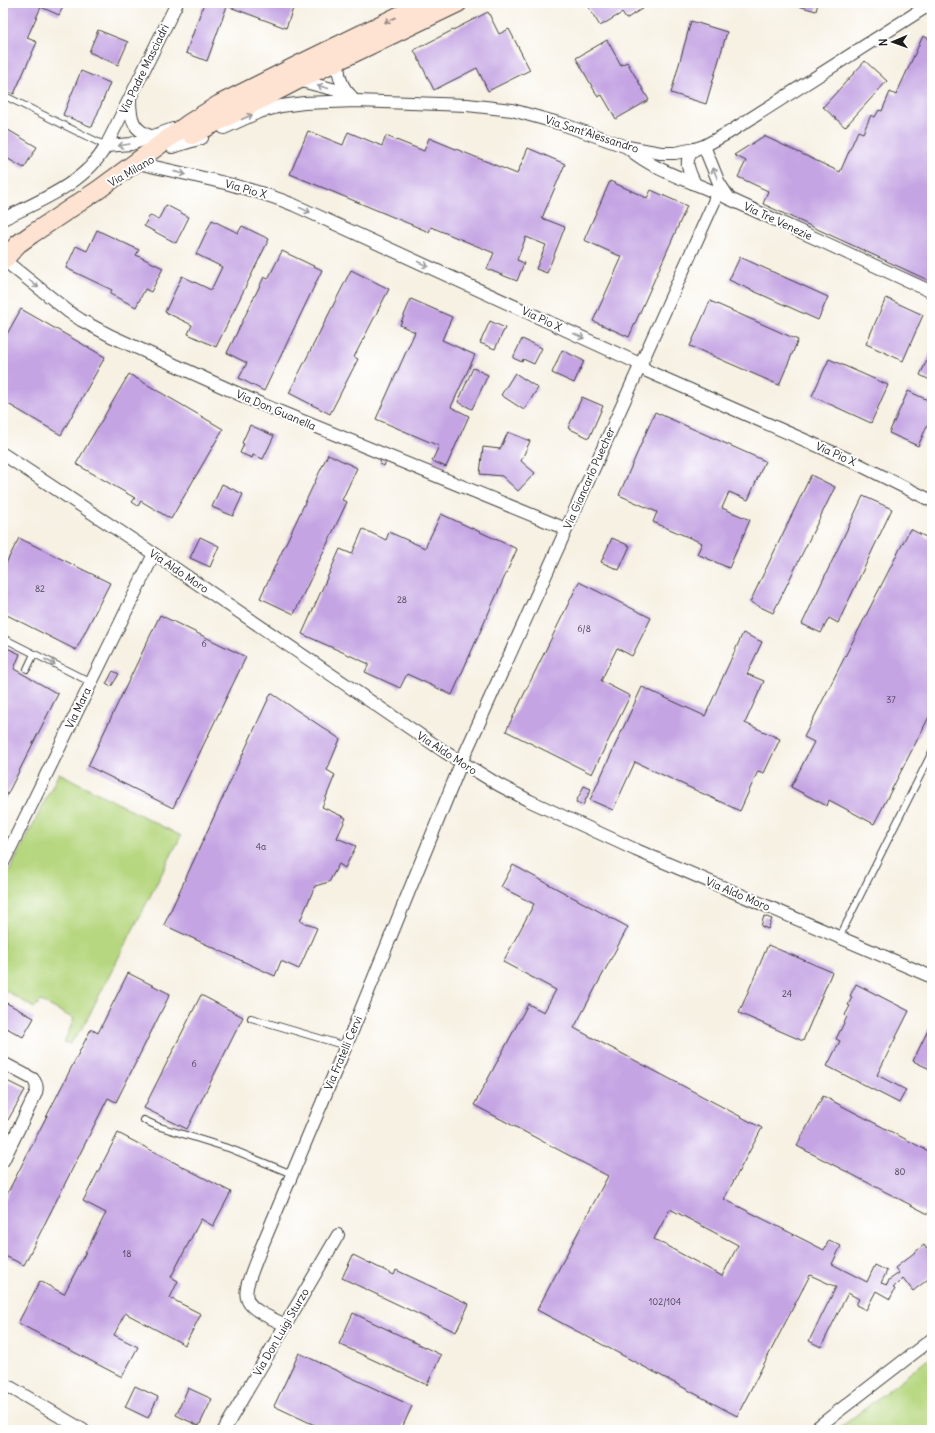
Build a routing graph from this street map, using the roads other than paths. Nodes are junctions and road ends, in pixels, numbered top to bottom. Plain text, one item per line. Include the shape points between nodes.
1 (176, 3) edge
2 (425, 3) edge
3 (458, 3) edge
4 (932, 3) edge
5 (340, 60) junction
6 (298, 80) junction
7 (3, 95) edge
8 (352, 97) junction
9 (130, 99) junction
10 (220, 104) junction
11 (200, 117) junction
12 (153, 137) junction
13 (109, 141) junction
14 (172, 147) junction
15 (627, 147) junction
16 (700, 148) junction
17 (142, 164) junction
18 (695, 184) junction
19 (98, 190) junction
20 (716, 193) junction
21 (728, 198) junction
22 (3, 219) edge
23 (3, 260) edge
24 (932, 292) edge
25 (640, 364) junction
26 (3, 454) edge
27 (932, 501) edge
28 (566, 529) junction
29 (154, 554) junction
30 (3, 638) edge
31 (34, 654) junction
32 (27, 669) dead end
33 (90, 682) junction
34 (932, 752) edge
35 (461, 763) junction
36 (3, 863) edge
37 (839, 938) junction
38 (932, 977) edge
39 (251, 1018) dead end
40 (346, 1046) junction
41 (3, 1063) edge
42 (144, 1120) dead end
43 (3, 1161) edge
44 (292, 1174) junction
45 (338, 1235) dead end
46 (286, 1325) junction
47 (932, 1339) edge
48 (3, 1383) edge
49 (83, 1430) edge
50 (224, 1430) edge
51 (814, 1430) edge

1 - 9 street, Via Padre Masciadri
2 -> 10 main road, Via Milano
3 - 5 main road, Via Milano
4 - 16 street, Via Sant'Alessandro via 744,123
5 - 6 main road, Via Milano
5 - 8 street via 340,78
8 -> 6 street
6 - 10 street via 282,81 251,96
6 - 14 main road, Via Milano
7 - 13 lane
14 -> 8 street via 208,136 274,107
8 - 15 street, Via Sant'Alessandro via 512,110
9 - 12 street via 135,126
9 - 13 street, Via Padre Masciadri
10 - 11 main road, Via Milano
11 - 12 street
11 - 19 main road, Via Milano
12 -> 13 street via 124,145
13 - 22 street, Via Padre Masciadri via 86,173
14 - 17 main road, Via Milano
15 - 16 street, Via Sant'Alessandro via 661,153
15 - 18 street, Via Tre Venezie via 642,159
16 - 18 street via 689,157 687,164
21 -> 16 street
17 - 19 main road, Via Milano
17 -> 25 street, Via Pio X via 240,186 286,202
18 - 20 street, Via Tre Venezie
19 - 23 main road via 18,244
20 - 21 street, Via Tre Venezie
20 - 25 street, Via Giancarlo Puecher
21 - 24 street, Via Tre Venezie
23 -> 28 street, Via Don Guanella via 81,320 111,336 261,404
25 - 27 street, Via Pio X via 647,371 854,462
25 - 28 street, Via Giancarlo Puecher
26 - 29 street, Via Aldo Moro
28 - 35 street, Via Giancarlo Puecher
29 - 33 street, Via Mara
29 - 35 street, Via Aldo Moro
30 - 31 lane
31 - 32 lane
31 -> 33 lane
33 - 36 street, Via Mara
34 - 37 lane
35 - 37 street, Via Aldo Moro via 530,801
35 - 40 street, Via Fratelli Cervi
37 - 38 street, Via Aldo Moro
39 - 40 lane
40 - 44 street, Via Fratelli Cervi
41 - 43 street via 32,1079 36,1082 37,1088
42 - 44 lane via 231,1149
44 - 46 street, Via Fratelli Cervi via 258,1253 245,1292 248,1303 254,1308
45 - 46 street, Via Don Luigi Sturzo
46 - 50 street, Via Don Luigi Sturzo
47 - 51 street
48 - 49 street

